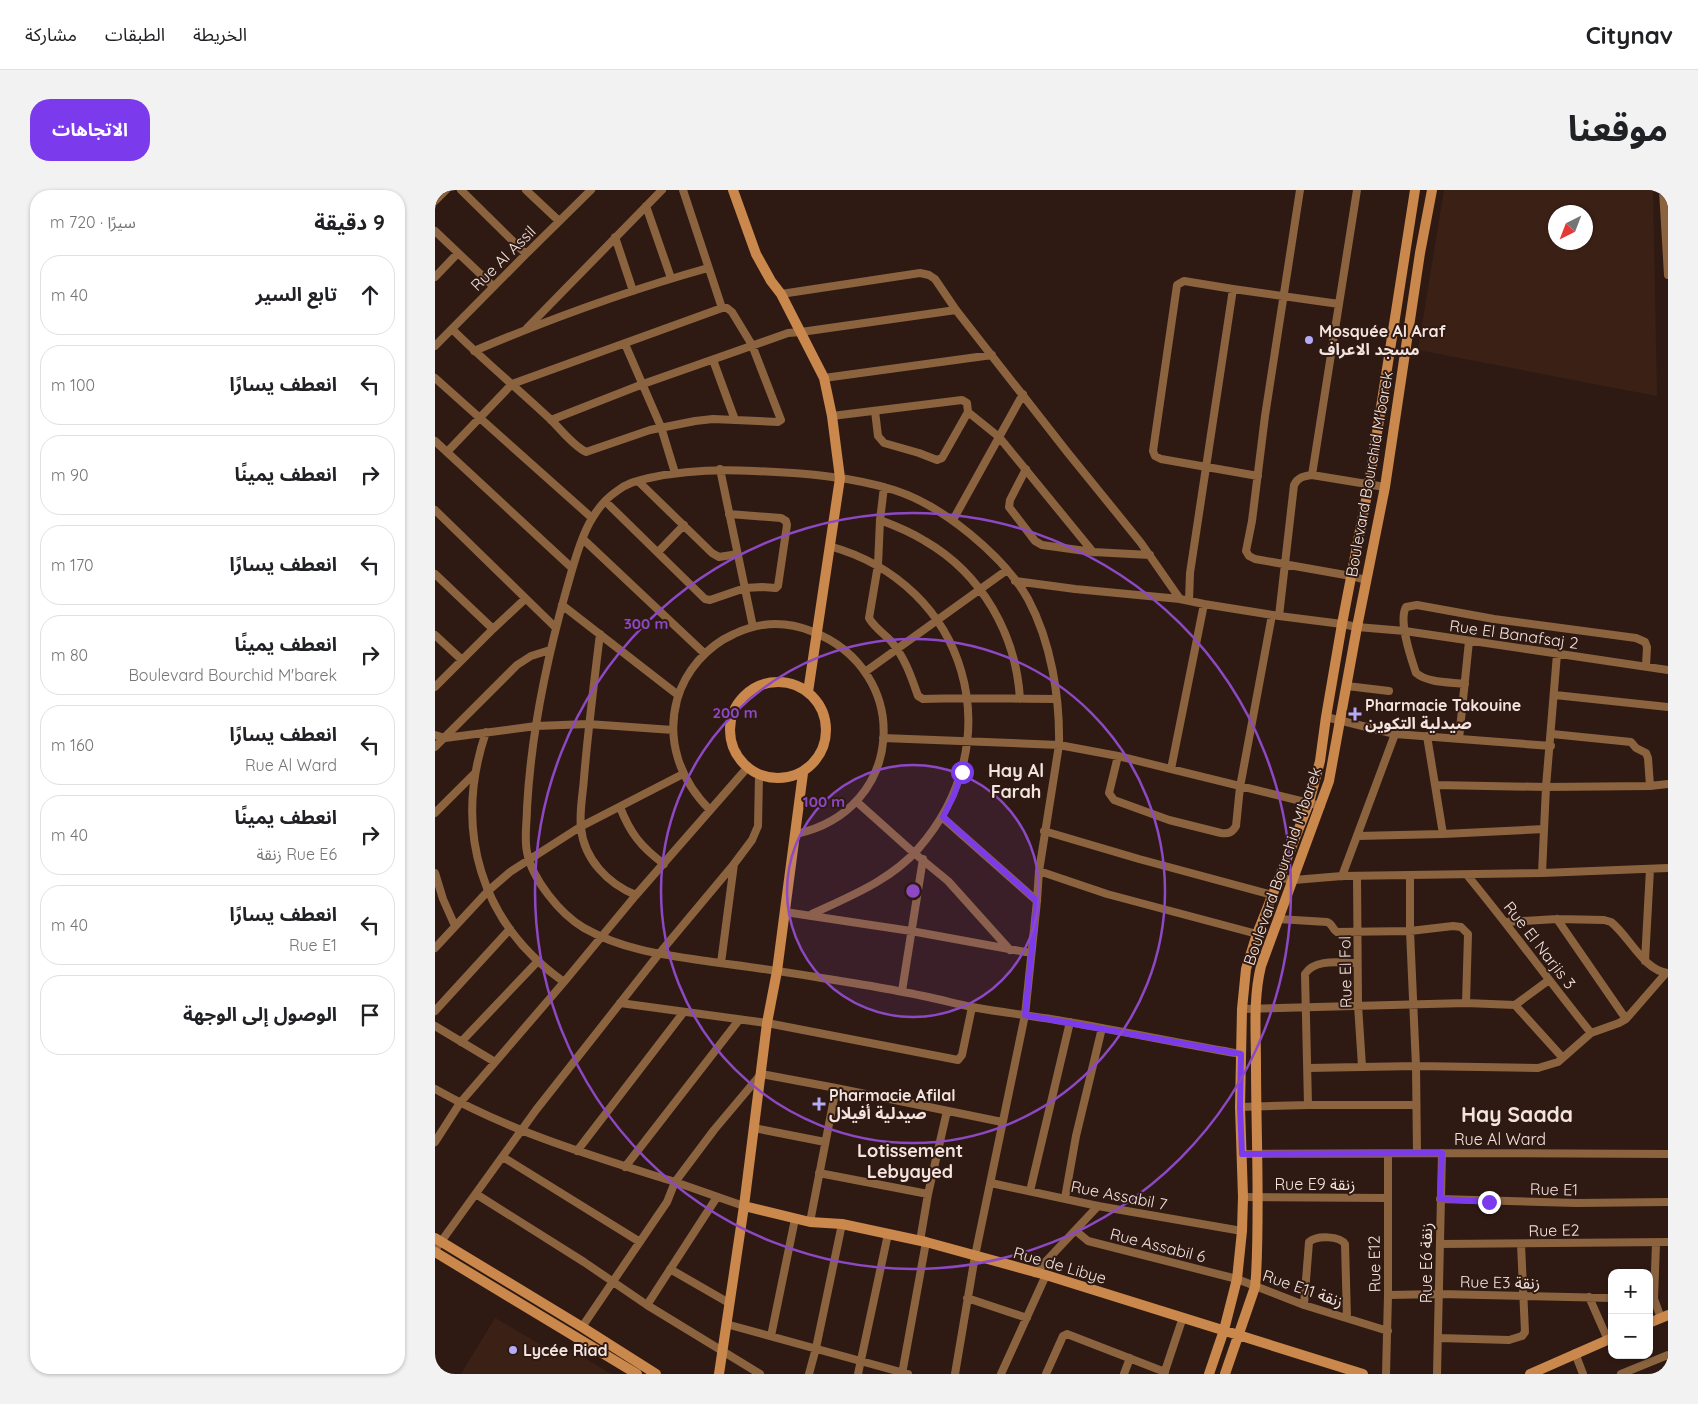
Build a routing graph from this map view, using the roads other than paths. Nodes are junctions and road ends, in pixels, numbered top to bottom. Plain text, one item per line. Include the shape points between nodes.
1 (445, 190) edge
2 (461, 190) edge
3 (526, 190) edge
4 (591, 190) edge
5 (662, 190) edge
6 (683, 190) edge
7 (733, 190) edge
8 (1300, 190) edge
9 (1357, 190) edge
10 (1415, 190) edge
11 (1432, 190) edge
12 (1663, 190) edge
13 (435, 201) edge
14 (646, 206) junction
15 (559, 220) junction
16 (435, 231) edge
17 (615, 237) junction
18 (458, 253) junction
19 (525, 254) junction
20 (1668, 258) edge
21 (708, 268) junction
22 (1668, 275) edge
23 (435, 276) edge
24 (671, 278) junction
25 (493, 286) junction
26 (1233, 289) junction
27 (633, 291) junction
28 (781, 294) junction
29 (1284, 297) junction
30 (1339, 304) junction
31 (722, 308) junction
32 (956, 310) junction
33 (453, 329) junction
34 (526, 329) junction
35 (801, 332) junction
36 (625, 344) junction
37 (753, 345) junction
38 (435, 346) edge
39 (474, 350) junction
40 (992, 355) junction
41 (713, 360) junction
42 (435, 378) edge
43 (824, 378) junction
44 (512, 384) junction
45 (643, 384) junction
46 (1385, 385) junction
47 (1399, 388) junction
48 (1023, 394) junction
49 (875, 411) junction
50 (968, 412) junction
51 (832, 416) junction
52 (479, 418) junction
53 (551, 420) junction
54 (735, 420) junction
55 (661, 428) junction
56 (999, 437) junction
57 (435, 441) edge
58 (447, 452) junction
59 (1206, 468) junction
60 (720, 469) junction
61 (1026, 469) junction
62 (675, 472) junction
63 (1312, 475) junction
64 (1258, 476) junction
65 (840, 478) junction
66 (638, 481) junction
67 (1369, 484) junction
68 (884, 487) junction
69 (1385, 487) junction
70 (605, 501) junction
71 (435, 510) edge
72 (729, 514) junction
73 (592, 518) junction
74 (880, 520) junction
75 (953, 520) junction
76 (684, 525) junction
77 (583, 539) junction
78 (829, 546) junction
79 (658, 552) junction
80 (1093, 552) junction
81 (738, 554) junction
82 (1150, 555) junction
83 (878, 565) junction
84 (1284, 565) junction
85 (573, 568) junction
86 (1007, 570) junction
87 (435, 574) edge
88 (1351, 576) junction
89 (1366, 580) junction
90 (1015, 581) junction
91 (745, 588) junction
92 (981, 589) junction
93 (1180, 598) junction
94 (525, 599) junction
95 (1189, 601) junction
96 (1204, 604) junction
97 (562, 605) junction
98 (1276, 616) junction
99 (937, 619) junction
100 (1342, 624) junction
101 (555, 627) junction
102 (753, 627) junction
103 (1357, 627) junction
104 (493, 629) junction
105 (1405, 631) junction
106 (815, 632) junction
107 (600, 634) junction
108 (435, 635) edge
109 (1469, 641) junction
110 (897, 649) junction
111 (550, 650) junction
112 (705, 654) junction
113 (1557, 654) junction
114 (461, 660) junction
115 (1646, 666) junction
116 (1668, 670) edge
117 (865, 672) junction
118 (1465, 684) junction
119 (1347, 686) junction
120 (435, 687) edge
121 (1389, 691) dead end
122 (808, 692) junction
123 (678, 695) junction
124 (1555, 695) junction
125 (967, 697) junction
126 (1021, 699) junction
127 (1056, 699) junction
128 (1668, 707) edge
129 (1326, 716) junction
130 (1341, 720) junction
131 (588, 724) junction
132 (536, 726) junction
133 (673, 730) junction
134 (486, 732) junction
135 (1395, 734) junction
136 (1552, 734) junction
137 (435, 735) edge
138 (1427, 736) junction
139 (445, 738) junction
140 (883, 738) junction
141 (1459, 739) junction
142 (968, 740) junction
143 (1059, 745) junction
144 (1551, 746) junction
145 (435, 747) edge
146 (1118, 756) junction
147 (747, 768) junction
148 (1171, 769) junction
149 (803, 772) junction
150 (475, 774) junction
151 (683, 774) junction
152 (759, 775) junction
153 (1668, 784) edge
154 (1435, 785) junction
155 (1650, 786) junction
156 (1240, 787) junction
157 (1546, 788) junction
158 (857, 802) junction
159 (1309, 803) junction
160 (620, 806) junction
161 (1321, 806) junction
162 (710, 810) junction
163 (435, 813) edge
164 (943, 817) junction
165 (581, 827) junction
166 (1544, 830) junction
167 (1044, 831) junction
168 (796, 834) junction
169 (1443, 834) junction
170 (1357, 836) junction
171 (914, 853) junction
172 (923, 859) junction
173 (529, 860) junction
174 (664, 864) junction
175 (734, 864) junction
176 (1668, 868) edge
177 (1650, 869) junction
178 (1039, 872) junction
179 (435, 873) edge
180 (1542, 873) junction
181 (1467, 875) junction
182 (1342, 876) junction
183 (1357, 876) junction
184 (1410, 876) junction
185 (1280, 878) junction
186 (1294, 880) junction
187 (488, 891) junction
188 (636, 895) junction
189 (1272, 895) junction
190 (1037, 901) junction
191 (785, 912) junction
192 (810, 915) junction
193 (1557, 919) junction
194 (1278, 920) junction
195 (1506, 922) junction
196 (455, 926) junction
197 (510, 929) junction
198 (911, 931) junction
199 (1358, 931) junction
200 (1410, 931) junction
201 (1257, 934) junction
202 (601, 936) junction
203 (435, 948) edge
204 (1010, 950) junction
205 (1031, 953) junction
206 (658, 955) junction
207 (538, 961) junction
208 (1645, 961) junction
209 (721, 963) junction
210 (1357, 963) junction
211 (777, 971) junction
212 (1667, 973) edge
213 (1549, 980) junction
214 (565, 982) junction
215 (902, 992) junction
216 (621, 1002) junction
217 (1466, 1003) junction
218 (1413, 1004) junction
219 (1358, 1005) junction
220 (1515, 1005) junction
221 (972, 1007) junction
222 (1305, 1007) junction
223 (1242, 1009) junction
224 (1256, 1009) junction
225 (435, 1011) edge
226 (683, 1012) junction
227 (1025, 1015) junction
228 (1626, 1018) junction
229 (739, 1020) junction
230 (1070, 1022) junction
231 (767, 1023) junction
232 (435, 1026) edge
233 (1102, 1028) junction
234 (1591, 1033) junction
235 (461, 1042) junction
236 (1241, 1054) junction
237 (1562, 1057) junction
238 (495, 1062) junction
239 (1363, 1066) junction
240 (1415, 1066) junction
241 (1308, 1068) junction
242 (761, 1074) junction
243 (836, 1088) junction
244 (435, 1089) edge
245 (460, 1103) junction
246 (1308, 1105) junction
247 (1415, 1105) junction
248 (1256, 1106) junction
249 (1240, 1107) junction
250 (947, 1111) junction
251 (1003, 1122) junction
252 (754, 1128) junction
253 (521, 1131) junction
254 (435, 1142) edge
255 (825, 1142) junction
256 (577, 1151) junction
257 (1417, 1153) junction
258 (1442, 1153) junction
259 (1242, 1154) junction
260 (1256, 1154) junction
261 (1388, 1154) junction
262 (1668, 1154) edge
263 (503, 1158) junction
264 (625, 1167) junction
265 (819, 1174) junction
266 (675, 1182) junction
267 (991, 1183) junction
268 (1030, 1191) junction
269 (476, 1194) junction
270 (928, 1194) junction
271 (717, 1197) junction
272 (1243, 1197) junction
273 (1258, 1197) junction
274 (1065, 1198) junction
275 (1387, 1198) junction
276 (1440, 1199) junction
277 (1668, 1202) edge
278 (743, 1206) junction
279 (1098, 1206) junction
280 (795, 1219) junction
281 (810, 1222) junction
282 (841, 1224) junction
283 (1076, 1231) junction
284 (1243, 1231) junction
285 (888, 1234) junction
286 (640, 1242) junction
287 (923, 1242) junction
288 (1668, 1242) edge
289 (1656, 1243) junction
290 (1440, 1244) junction
291 (1521, 1244) junction
292 (437, 1245) edge
293 (975, 1256) junction
294 (670, 1269) junction
295 (1035, 1273) junction
296 (1046, 1275) junction
297 (1237, 1280) junction
298 (613, 1282) junction
299 (1653, 1285) edge
300 (1255, 1287) junction
301 (1440, 1294) junction
302 (1388, 1295) junction
303 (1524, 1296) junction
304 (1589, 1297) junction
305 (967, 1298) junction
306 (1608, 1298) edge
307 (1653, 1300) edge
308 (729, 1303) junction
309 (647, 1305) junction
310 (1304, 1305) junction
311 (1665, 1316) edge
312 (1183, 1317) junction
313 (1027, 1318) junction
314 (1347, 1318) junction
315 (1653, 1321) edge
316 (726, 1324) junction
317 (581, 1327) junction
318 (1224, 1330) junction
319 (1388, 1331) junction
320 (1238, 1334) junction
321 (1608, 1335) edge
322 (771, 1336) junction
323 (1439, 1338) junction
324 (1608, 1340) edge
325 (817, 1348) junction
326 (722, 1351) junction
327 (1575, 1353) junction
328 (1668, 1355) edge
329 (1130, 1358) junction
330 (861, 1362) junction
331 (1165, 1373) edge
332 (637, 1374) edge
333 (655, 1374) edge
334 (719, 1374) edge
335 (761, 1374) edge
336 (809, 1374) edge
337 (858, 1374) edge
338 (904, 1374) edge
339 (955, 1374) edge
340 (1001, 1374) edge
341 (1046, 1374) edge
342 (1124, 1374) edge
343 (1209, 1374) edge
344 (1225, 1374) edge
345 (1363, 1374) edge
346 (1387, 1374) edge
347 (1437, 1374) edge
348 (1530, 1374) edge
349 (1583, 1374) edge
350 (1621, 1374) edge

1 - 13 street
2 - 19 street
3 - 15 street
4 - 15 street, Rue Al Assil
5 - 14 street
6 - 21 street
7 - 28 main road via 756,254
8 - 29 street
9 - 30 street
10 - 46 main road, Boulevard Bourchid M'barek
11 - 47 main road, Boulevard Bourchid M'barek
12 - 20 street
14 - 17 street
14 - 24 street
15 - 19 street, Rue Al Assil
16 - 18 street
17 - 27 street
17 - 34 street
18 - 23 street
18 - 25 street
19 - 25 street, Rue Al Assil
20 - 22 street
21 - 24 street
21 - 31 street
24 - 27 street
25 - 33 street, Rue Al Assil
26 - 29 street
26 - 59 street
26 - 59 street via 1184,281 1177,285 1176,290 1153,451 1161,460
27 - 34 street
28 - 32 street via 923,273 935,280
28 - 35 main road
29 - 30 street
29 - 64 street
30 - 63 street
31 - 36 street
31 - 37 street via 732,312
32 - 35 street
32 - 40 street
33 - 38 street, Rue Al Assil
33 - 39 street
34 - 39 street
35 - 37 street
35 - 43 main road
36 - 44 street
36 - 45 street
37 - 41 street
37 - 54 street via 781,420
39 - 44 street
40 - 43 street
40 - 48 street
41 - 45 street
41 - 54 street
42 - 52 street
43 - 51 main road
44 - 52 street
44 - 53 street
45 - 53 street
45 - 55 street
46 - 47 main road
46 - 67 main road, Boulevard Bourchid M'barek
47 - 69 main road, Boulevard Bourchid M'barek
48 - 56 street
48 - 82 street
49 - 50 street via 963,400 967,403
49 - 50 street via 878,436 883,444 937,460 942,458
49 - 51 street
50 - 56 street
51 - 65 main road
52 - 58 street
52 - 73 street
53 - 55 street via 586,452 621,438
54 - 55 street via 713,419
55 - 62 street
56 - 61 street
56 - 75 street
57 - 58 street
58 - 85 street
59 - 64 street
59 - 95 street via 1190,573
60 - 62 street
60 - 65 street
60 - 72 street
61 - 80 street
61 - 80 street via 1009,500 1009,507 1035,541 1047,546
62 - 66 street
63 - 67 street
63 - 84 street via 1302,477 1294,485
64 - 84 street via 1247,554 1255,559
65 - 68 street
65 - 78 main road
66 - 70 street via 623,486
66 - 76 street
67 - 69 street
67 - 88 main road, Boulevard Bourchid M'barek
68 - 74 street
68 - 75 street via 911,496
69 - 89 main road, Boulevard Bourchid M'barek
70 - 73 street
70 - 79 street
71 - 94 street
72 - 81 street
72 - 91 street via 781,518 787,523 777,587
73 - 77 street
74 - 83 street
74 - 92 street via 933,546
75 - 86 street via 988,549
76 - 79 street
76 - 81 street via 716,556
77 - 85 street
77 - 112 street
78 - 83 street
78 - 106 main road
79 - 91 street via 707,600
80 - 82 street
81 - 91 street
82 - 93 street
83 - 99 street via 913,591
83 - 110 street via 869,618
84 - 88 street
84 - 98 street
85 - 97 street
86 - 90 street
86 - 92 street
87 - 104 street
88 - 89 street
88 - 100 main road, Boulevard Bourchid M'barek
89 - 103 main road, Boulevard Bourchid M'barek
90 - 93 street, Rue El Banafsaj 2
90 - 127 street via 1026,596 1041,632
91 - 102 street
92 - 99 street
92 - 126 street via 1008,638
93 - 95 street, Rue El Banafsaj 2
94 - 101 street
94 - 104 street
95 - 96 street, Rue El Banafsaj 2
96 - 98 street, Rue El Banafsaj 2
96 - 148 street
97 - 101 street
97 - 107 street
98 - 100 street, Rue El Banafsaj 2
98 - 156 street
99 - 110 street
99 - 125 street via 959,664
100 - 103 street, Rue El Banafsaj 2
100 - 129 main road, Boulevard Bourchid M'barek
101 - 111 street
102 - 106 street via 789,625
102 - 112 street via 724,639
103 - 105 street, Rue El Banafsaj 2
103 - 119 main road, Boulevard Bourchid M'barek
104 - 114 street
105 - 109 street, Rue El Banafsaj 2
105 - 115 street via 1404,609 1417,605 1636,638 1645,642 1647,647
105 - 118 street via 1415,673 1428,680
106 - 117 street via 846,651
106 - 122 main road
107 - 123 street
107 - 131 street
108 - 114 street
109 - 113 street, Rue El Banafsaj 2
109 - 118 street
110 - 117 street
110 - 125 street via 920,698
111 - 132 street
111 - 139 street via 531,656 517,666
112 - 123 street via 692,669
113 - 115 street, Rue El Banafsaj 2
113 - 124 street
114 - 120 street
115 - 116 street, Rue El Banafsaj 2
117 - 140 street via 878,698
118 - 141 street
119 - 121 street
119 - 130 main road, Boulevard Bourchid M'barek
122 - 147 main road via 793,684 776,682 760,685 742,698 733,712 730,734 732,745
122 - 149 main road via 823,711 826,736 815,762
123 - 133 street
124 - 128 street
124 - 136 street
125 - 126 street
125 - 142 street
126 - 127 street
127 - 143 street
129 - 130 street
129 - 159 main road, Boulevard Bourchid M'barek via 1320,761
130 - 135 street
130 - 161 main road, Boulevard Bourchid M'barek
131 - 132 street
131 - 133 street
131 - 165 street
132 - 134 street
132 - 173 street via 527,822
133 - 151 street via 675,752
134 - 139 street
134 - 150 street
135 - 138 street
135 - 170 street
136 - 144 street
136 - 155 street via 1631,742 1646,753
137 - 139 street
138 - 141 street
138 - 154 street
139 - 145 street
140 - 142 street
140 - 158 street via 873,778
141 - 144 street
142 - 143 street
142 - 164 street via 959,780
143 - 146 street
143 - 167 street
144 - 157 street
146 - 148 street
146 - 156 street via 1109,793 1111,798 1169,820 1221,834 1229,833 1236,826
147 - 152 main road
147 - 162 street
148 - 156 street
149 - 152 main road via 779,779
149 - 168 main road
150 - 163 street
150 - 187 street via 473,832
151 - 160 street
151 - 162 street
152 - 175 street via 758,826
153 - 155 street
154 - 157 street
154 - 169 street
155 - 157 street
156 - 159 street
157 - 166 street
158 - 168 street via 829,823
158 - 171 street
159 - 161 street
159 - 185 main road, Boulevard Bourchid M'barek
160 - 165 street
160 - 174 street via 636,839
161 - 186 main road, Boulevard Bourchid M'barek
162 - 174 street
164 - 171 street
164 - 190 street
165 - 173 street
165 - 188 street via 598,868 617,886
166 - 169 street
166 - 180 street
167 - 178 street
167 - 189 street
168 - 191 main road
169 - 170 street
170 - 182 street
171 - 172 street
171 - 192 street via 887,877
172 - 198 street
172 - 204 street via 958,890
173 - 187 street
173 - 202 street via 564,913
174 - 188 street
175 - 206 street
175 - 209 street
176 - 177 street
177 - 180 street
177 - 208 street
178 - 190 street
178 - 201 street via 1107,894
179 - 196 street
180 - 181 street
181 - 184 street
181 - 195 street, Rue El Narjis 3
182 - 183 street
182 - 186 street
183 - 184 street
183 - 199 street, Rue El Fol
184 - 200 street
185 - 186 street
185 - 189 main road, Boulevard Bourchid M'barek
186 - 194 main road, Boulevard Bourchid M'barek
187 - 196 street
187 - 197 street
188 - 202 street
189 - 201 main road, Boulevard Bourchid M'barek
190 - 205 street
191 - 192 street
191 - 211 main road
192 - 198 street
193 - 195 street
193 - 208 street via 1611,922
193 - 228 street
194 - 199 street via 1324,921 1337,932
194 - 224 main road, Boulevard Bourchid M'barek via 1261,966
195 - 213 street, Rue El Narjis 3
196 - 203 street
197 - 207 street
197 - 225 street
198 - 204 street
198 - 215 street
199 - 200 street
199 - 210 street, Rue El Fol
200 - 217 street via 1453,926 1464,928 1468,934
200 - 218 street
201 - 223 main road, Boulevard Bourchid M'barek via 1246,969
202 - 206 street
202 - 214 street
204 - 205 street
205 - 227 street
206 - 209 street
206 - 216 street
207 - 214 street
207 - 235 street
208 - 212 street via 1655,970
209 - 211 street
210 - 219 street, Rue El Fol
210 - 222 street via 1328,962 1309,969 1305,974
211 - 215 street
211 - 231 main road
212 - 228 street
213 - 220 street
213 - 234 street, Rue El Narjis 3
214 - 238 street
215 - 221 street
216 - 226 street
216 - 253 street
217 - 218 street
217 - 220 street
218 - 219 street
218 - 240 street
219 - 222 street
219 - 239 street, Rue El Fol
220 - 237 street
221 - 227 street
221 - 231 street via 962,1055 958,1060
222 - 224 street
222 - 241 street
223 - 224 street
223 - 236 main road, Boulevard Bourchid M'barek
224 - 248 main road, Boulevard Bourchid M'barek
226 - 229 street
226 - 256 street
227 - 230 street
227 - 251 street
228 - 234 street
229 - 231 street
229 - 264 street
230 - 233 street
230 - 268 street
231 - 242 main road
232 - 235 street
233 - 236 street
233 - 274 street
234 - 237 street
235 - 238 street
236 - 249 main road, Boulevard Bourchid M'barek
237 - 240 street via 1558,1062 1538,1068
238 - 245 street
239 - 240 street
239 - 241 street
240 - 247 street
241 - 246 street
242 - 243 street
242 - 252 main road
242 - 266 street
243 - 250 street
243 - 255 street
244 - 245 street
245 - 253 street
245 - 254 street
246 - 247 street
246 - 248 street
247 - 257 street
248 - 249 street
248 - 260 main road, Boulevard Bourchid M'barek
249 - 259 main road, Boulevard Bourchid M'barek
250 - 251 street
250 - 270 street
251 - 267 street
252 - 255 street
252 - 278 main road
253 - 256 street
253 - 263 street
255 - 265 street
256 - 264 street
257 - 258 street, Rue Al Ward
257 - 261 street, Rue Al Ward
258 - 262 street, Rue Al Ward
258 - 276 street, Rue E6 زنقة
259 - 260 street, Rue Al Ward
259 - 272 main road, Boulevard Bourchid M'barek
260 - 261 street, Rue Al Ward
260 - 273 main road, Boulevard Bourchid M'barek
261 - 275 street, Rue E12
263 - 269 street
263 - 286 street
264 - 266 street
265 - 270 street
265 - 281 street
266 - 271 street
266 - 286 street via 667,1202
267 - 268 street, Rue Assabil 7
267 - 293 street
268 - 274 street, Rue Assabil 7
269 - 292 street
269 - 298 street
270 - 287 street
271 - 278 street
271 - 294 street
272 - 273 street, Rue E9 زنقة
272 - 284 main road, Boulevard Bourchid M'barek
273 - 275 street, Rue E9 زنقة
273 - 300 main road, Boulevard Bourchid M'barek
274 - 279 street, Rue Assabil 7
275 - 302 street, Rue E12
276 - 277 street, Rue E1
276 - 290 street, Rue E6 زنقة
278 - 280 main road, Rue de Libye
278 - 308 main road
279 - 283 street
279 - 284 street, Rue Assabil 7
280 - 281 main road, Rue de Libye
280 - 322 street
281 - 282 main road, Rue de Libye
282 - 285 main road, Rue de Libye
282 - 325 street
283 - 295 street
283 - 297 street, Rue Assabil 6 via 1095,1243
284 - 297 main road, Boulevard Bourchid M'barek
285 - 287 main road, Rue de Libye
285 - 330 street
286 - 298 street
287 - 293 main road, Rue de Libye
287 - 338 street
288 - 289 street, Rue E2
289 - 291 street, Rue E2
289 - 299 street
290 - 291 street, Rue E2
290 - 301 street, Rue E6 زنقة
291 - 303 street
292 - 317 main road
292 - 332 main road
293 - 295 main road, Rue de Libye
293 - 305 street
294 - 308 street
294 - 309 street
295 - 296 main road, Rue de Libye
296 - 312 main road, Rue de Libye
296 - 313 street
297 - 300 street, Rue E11 زنقة
297 - 318 main road, Boulevard Bourchid M'barek
298 - 309 street
298 - 317 street
300 - 310 street, Rue E11 زنقة
300 - 320 main road, Boulevard Bourchid M'barek
301 - 302 street, Rue E3 زنقة
301 - 303 street, Rue E3 زنقة
301 - 323 street, Rue E6 زنقة
302 - 319 street, Rue E12
303 - 304 street, Rue E3 زنقة
303 - 323 street via 1525,1332 1522,1336 1509,1340
304 - 306 street, Rue E3 زنقة
304 - 321 street
305 - 313 street
305 - 339 street
307 - 311 street
308 - 316 main road
309 - 326 street
310 - 314 street, Rue E11 زنقة
310 - 314 street via 1309,1242 1315,1238 1342,1240 1346,1250
311 - 315 main road
312 - 318 main road, Rue de Libye
312 - 331 street
313 - 340 street
314 - 319 street, Rue E11 زنقة
316 - 322 street
316 - 326 main road
317 - 333 main road
318 - 320 main road, Rue de Libye
318 - 343 main road, Boulevard Bourchid M'barek
319 - 346 street, Rue E12
320 - 344 main road, Boulevard Bourchid M'barek
320 - 345 main road, Rue de Libye
322 - 325 street
323 - 347 street, Rue E6 زنقة
324 - 327 main road
325 - 330 street
325 - 336 street
326 - 334 main road
326 - 335 street
327 - 348 main road
327 - 349 street
328 - 350 street
329 - 331 street
329 - 341 street via 1067,1334 1063,1336
329 - 342 street
330 - 337 street
330 - 338 street

